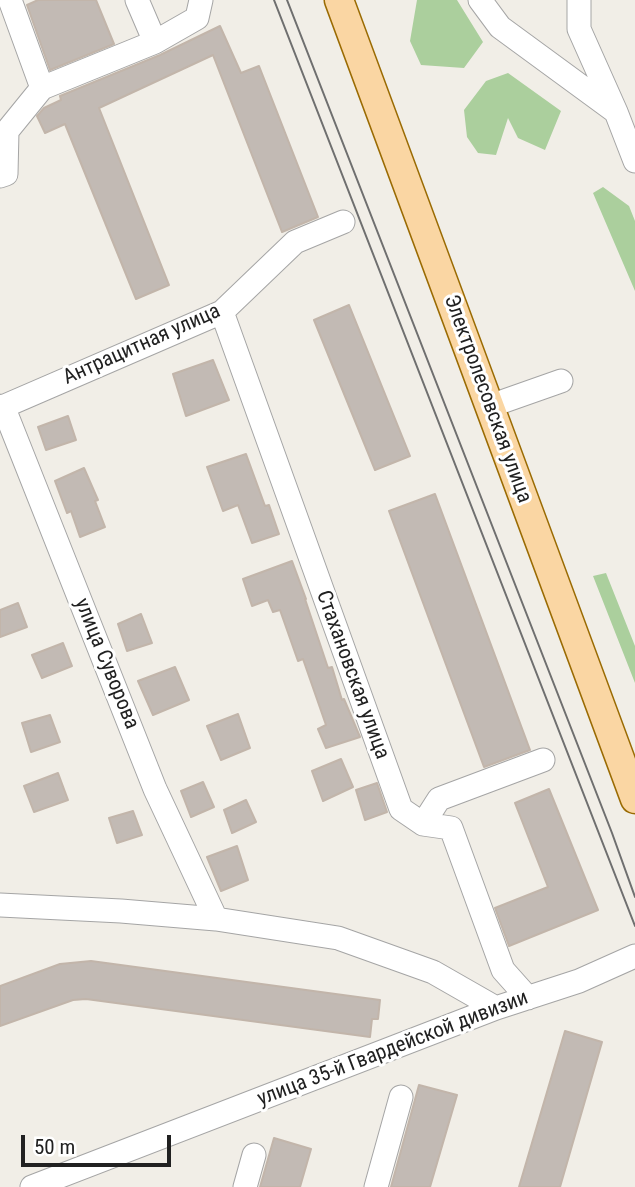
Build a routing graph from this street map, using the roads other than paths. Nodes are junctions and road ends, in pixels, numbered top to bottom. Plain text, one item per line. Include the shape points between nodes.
1 (9, 0) edge
2 (138, 0) edge
3 (201, 0) edge
4 (339, 0) edge
5 (480, 0) edge
6 (579, 0) edge
7 (155, 42) junction
8 (43, 88) junction
9 (616, 112) junction
10 (635, 161) edge
11 (0, 176) edge
12 (343, 222) dead end
13 (222, 312) junction
14 (561, 381) dead end
15 (490, 406) junction
16 (2, 407) edge
17 (543, 760) dead end
18 (635, 799) edge
19 (423, 824) junction
20 (0, 905) edge
21 (216, 919) junction
22 (635, 956) edge
23 (528, 998) junction
24 (496, 1008) junction
25 (401, 1097) dead end
26 (254, 1155) dead end
27 (32, 1187) edge
28 (245, 1187) edge
29 (376, 1187) edge

1 - 8 street
2 - 7 street
3 - 7 street via 197,18
4 - 15 main road, Электролесовская улица
5 - 9 street via 500,27
6 - 9 street via 579,29
7 - 8 street
8 - 11 street via 7,131 6,174
9 - 10 street
12 - 13 street, Антрацитная улица via 295,242
13 - 16 street, Антрацитная улица
13 - 19 street, Стахановская улица via 401,809
14 - 15 street
15 - 18 main road, Электролесовская улица
16 - 21 street, улица Суворова via 155,789
17 - 19 street via 439,799
19 - 23 street, Стахановская улица via 451,828 503,970
20 - 21 street
21 - 24 street via 338,938 433,972
22 - 23 street, улица 35-й Гвардейской дивизии
23 - 24 street, улица 35-й Гвардейской дивизии
24 - 27 street, улица 35-й Гвардейской дивизии
25 - 29 street
26 - 28 street

